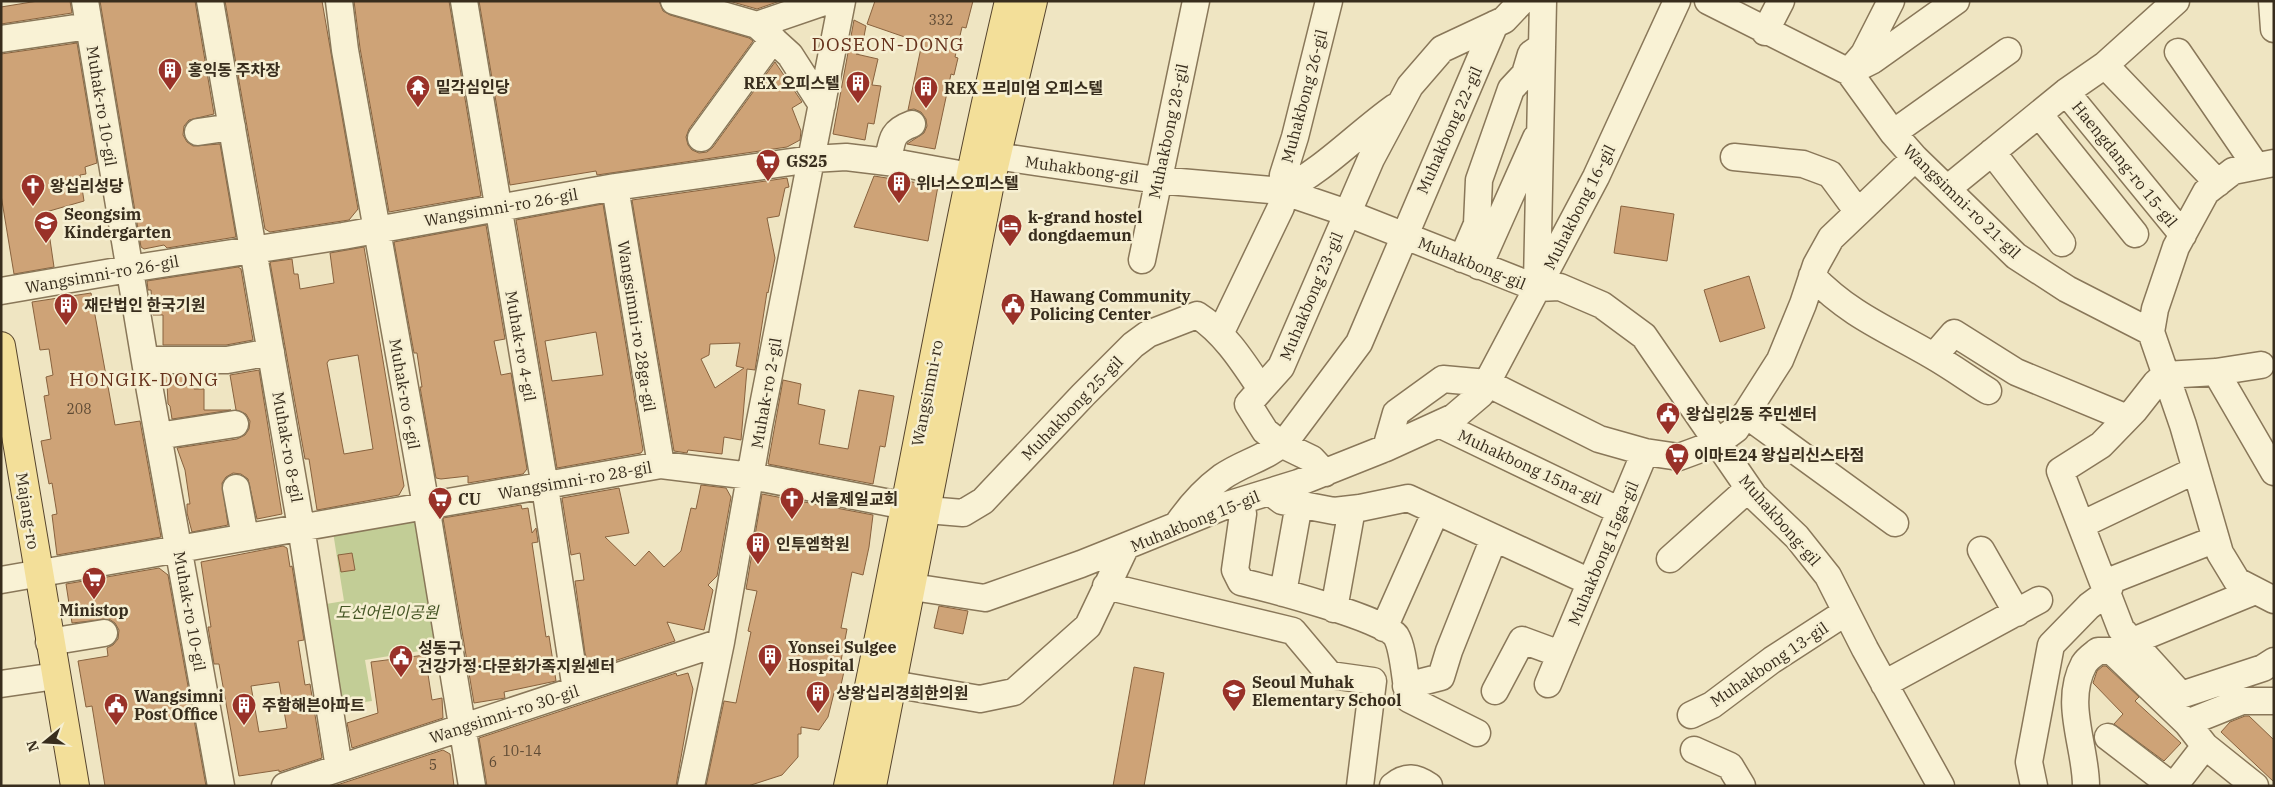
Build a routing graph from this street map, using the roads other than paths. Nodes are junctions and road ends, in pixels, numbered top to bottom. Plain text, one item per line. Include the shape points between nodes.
1 (84, 1) edge
2 (210, 1) edge
3 (338, 1) edge
4 (464, 1) edge
5 (674, 1) edge
6 (827, 1) edge
7 (842, 1) edge
8 (1009, 1) edge
9 (1033, 1) edge
10 (1196, 1) edge
11 (1329, 1) edge
12 (1522, 1) edge
13 (1543, 1) edge
14 (1677, 1) edge
15 (1708, 1) edge
16 (1781, 1) edge
17 (1891, 1) edge
18 (1956, 1) edge
19 (2176, 1) edge
20 (2272, 1) edge
21 (1495, 24) junction
22 (89, 26) junction
23 (2274, 30) edge
24 (765, 32) junction
25 (1765, 32) junction
26 (1, 40) edge
27 (1542, 47) junction
28 (2008, 51) dead end
29 (2178, 52) dead end
30 (2105, 65) junction
31 (1849, 72) junction
32 (2066, 92) junction
33 (1401, 102) junction
34 (822, 105) junction
35 (2039, 114) junction
36 (912, 124) dead end
37 (232, 127) junction
38 (1540, 128) junction
39 (198, 132) dead end
40 (1893, 133) junction
41 (701, 138) dead end
42 (1992, 152) junction
43 (996, 156) junction
44 (1734, 157) dead end
45 (1915, 158) junction
46 (812, 159) junction
47 (888, 162) junction
48 (2265, 164) edge
49 (970, 176) junction
50 (1158, 180) junction
51 (2218, 183) junction
52 (615, 187) junction
53 (1946, 189) junction
54 (1282, 191) junction
55 (498, 207) junction
56 (1858, 212) junction
57 (1347, 213) junction
58 (376, 229) junction
59 (2135, 234) dead end
60 (2183, 235) junction
61 (1404, 236) junction
62 (2062, 243) dead end
63 (254, 250) junction
64 (1142, 260) dead end
65 (1470, 262) junction
66 (129, 269) junction
67 (1812, 276) junction
68 (1537, 288) junction
69 (1, 291) edge
70 (2151, 332) junction
71 (1220, 334) junction
72 (1, 346) edge
73 (272, 352) junction
74 (1934, 356) junction
75 (145, 360) junction
76 (2261, 365) dead end
77 (2216, 372) junction
78 (2165, 375) junction
79 (4, 379) edge
80 (1487, 383) junction
81 (1262, 389) junction
82 (1988, 391) dead end
83 (1745, 414) junction
84 (2127, 418) junction
85 (235, 424) dead end
86 (1439, 424) junction
87 (158, 436) junction
88 (1716, 443) junction
89 (1282, 444) junction
90 (1386, 448) junction
91 (1645, 452) junction
92 (661, 465) junction
93 (2196, 470) junction
94 (2274, 472) edge
95 (1325, 473) junction
96 (751, 476) junction
97 (545, 486) junction
98 (236, 488) dead end
99 (1748, 489) junction
100 (1270, 492) junction
101 (1241, 501) junction
102 (1299, 504) junction
103 (426, 506) junction
104 (916, 508) junction
105 (1352, 509) junction
106 (1436, 511) junction
107 (1620, 511) junction
108 (1895, 523) dead end
109 (310, 525) junction
110 (2081, 525) junction
111 (1176, 526) junction
112 (245, 537) junction
113 (1494, 538) junction
114 (2216, 539) junction
115 (1126, 546) junction
116 (179, 549) junction
117 (1981, 550) dead end
118 (324, 557) dead end
119 (1670, 559) dead end
120 (38, 574) junction
121 (1, 580) edge
122 (1590, 582) junction
123 (1106, 586) junction
124 (912, 587) junction
125 (2108, 592) junction
126 (1283, 593) junction
127 (2264, 595) edge
128 (2040, 600) dead end
129 (1334, 609) junction
130 (1846, 612) junction
131 (2017, 613) junction
132 (1384, 628) junction
133 (104, 633) dead end
134 (2133, 641) junction
135 (49, 642) junction
136 (721, 642) junction
137 (1560, 654) junction
138 (2274, 662) edge
139 (56, 676) junction
140 (1, 684) edge
141 (892, 684) junction
142 (1548, 684) dead end
143 (1884, 684) junction
144 (1406, 686) junction
145 (576, 690) junction
146 (1495, 691) dead end
147 (2274, 701) edge
148 (1691, 714) dead end
149 (2186, 723) junction
150 (463, 728) junction
151 (1477, 733) dead end
152 (2108, 737) dead end
153 (2205, 746) junction
154 (1694, 750) dead end
155 (339, 768) junction
156 (75, 786) edge
157 (221, 786) edge
158 (286, 786) edge
159 (472, 786) edge
160 (691, 786) edge
161 (848, 786) edge
162 (872, 786) edge
163 (1360, 786) edge
164 (1393, 786) edge
165 (1429, 786) edge
166 (1742, 786) edge
167 (1941, 786) edge
168 (2034, 786) edge
169 (2086, 786) edge
170 (2173, 786) edge
171 (2255, 786) edge

1 - 22 street, Muhak-ro 10-gil
2 - 37 street, Muhak-ro 8-gil
3 - 58 street, Muhak-ro 6-gil via 355,59
4 - 55 street, Muhak-ro 4-gil
5 - 24 street
6 - 24 street
7 - 34 street, Muhak-ro 2-gil
8 - 49 main road, Wangsimni-ro
9 - 43 main road, Wangsimni-ro
10 - 50 street, Muhakbong 28-gil
11 - 54 street, Muhakbong 26-gil via 1283,175
12 - 21 street, Muhakbong 23-gil via 1504,20
13 - 27 street, Muhakbong 16-gil
14 - 68 street, Muhakbong 16-gil via 1596,177
15 - 25 street, Wangsimni-ro 21-gil
16 - 25 street
17 - 31 street via 1864,54
18 - 31 street via 1873,60
19 - 30 street, Haengdang-ro 15-gil
20 - 23 street
21 - 33 street, Muhakbong 23-gil via 1442,49 1410,86
21 - 61 street, Muhakbong 22-gil
22 - 26 street
22 - 66 street, Muhak-ro 10-gil via 114,109
24 - 34 street via 790,55
24 - 41 street
25 - 31 street, Wangsimni-ro 21-gil
27 - 38 street, Muhakbong 16-gil
27 - 65 street via 1532,54 1525,74 1511,89 1479,180 1477,224
28 - 40 street, Wangsimni-ro 21-gil
29 - 48 street
30 - 32 street, Haengdang-ro 15-gil
30 - 51 street
31 - 40 street, Wangsimni-ro 21-gil
32 - 35 street, Haengdang-ro 15-gil
32 - 60 street, Haengdang-ro 15-gil
33 - 54 street via 1362,130 1308,178
33 - 57 street, Muhakbong 23-gil
34 - 46 street, Muhak-ro 2-gil
35 - 42 street, Haengdang-ro 15-gil
35 - 59 street
36 - 47 street via 894,135
37 - 39 street
37 - 63 street, Muhak-ro 8-gil
38 - 65 street
38 - 68 street, Muhakbong 16-gil
40 - 45 street, Wangsimni-ro 21-gil
42 - 53 street, Haengdang-ro 15-gil
42 - 62 street
43 - 49 street
43 - 50 street, Muhakbong-gil
43 - 104 main road, Wangsimni-ro
44 - 56 street via 1803,164 1830,174
45 - 53 street, Wangsimni-ro 21-gil
45 - 56 street
46 - 47 street, Wangsimni-ro 26-gil via 846,157
46 - 52 street, Wangsimni-ro 26-gil
46 - 96 street, Muhak-ro 2-gil
47 - 49 street, Wangsimni-ro 26-gil
48 - 51 street via 2233,171
49 - 104 main road, Wangsimni-ro
50 - 54 street, Muhakbong-gil
50 - 64 street, Muhakbong 28-gil
51 - 60 street via 2206,192
52 - 55 street, Wangsimni-ro 26-gil
52 - 92 street, Wangsimni-ro 28ga-gil
53 - 70 street, Wangsimni-ro 21-gil via 2016,256 2067,289
54 - 57 street, Muhakbong-gil
54 - 71 street via 1281,208
55 - 58 street, Wangsimni-ro 26-gil
55 - 97 street, Muhak-ro 4-gil
56 - 67 street via 1831,238
57 - 61 street, Muhakbong-gil
57 - 81 street, Muhakbong 23-gil via 1281,367
58 - 63 street, Wangsimni-ro 26-gil
58 - 103 street, Muhak-ro 6-gil
60 - 70 street via 2155,309
61 - 65 street, Muhakbong-gil
61 - 89 street, Muhakbong 22-gil via 1359,343
63 - 66 street, Wangsimni-ro 26-gil
63 - 73 street, Muhak-ro 8-gil
65 - 68 street, Muhakbong-gil
66 - 69 street, Wangsimni-ro 26-gil via 104,284
66 - 75 street, Muhak-ro 10-gil
67 - 74 street via 1860,317
67 - 83 street via 1780,360
68 - 80 street, Muhakbong 15-gil
68 - 88 street, Muhakbong-gil via 1560,286 1602,305 1644,336
70 - 78 street
71 - 81 street, Muhakbong 25-gil
71 - 104 street, Muhakbong 25-gil via 1196,315 1148,334 1083,394 983,501 963,513
72 - 79 main road, Majang-ro
73 - 75 street via 227,360
73 - 109 street, Muhak-ro 8-gil
74 - 82 street
74 - 84 street via 1954,333 2016,372
75 - 87 street, Muhak-ro 10-gil via 146,392
76 - 77 street
77 - 78 street
77 - 94 street
78 - 84 street
78 - 93 street
79 - 120 main road, Majang-ro
80 - 86 street, Muhakbong 15-gil via 1481,394 1454,417
80 - 90 street via 1443,379 1396,413
80 - 91 street via 1599,439
81 - 89 street, Muhakbong 23-gil via 1248,404 1265,430
83 - 88 street via 1736,429
83 - 108 street
84 - 110 street via 2101,445 2060,472
85 - 87 street
86 - 90 street, Muhakbong 15-gil
86 - 107 street, Muhakbong 15na-gil
87 - 116 street, Muhak-ro 10-gil
88 - 91 street via 1679,457
88 - 99 street, Muhakbong-gil
89 - 95 street via 1312,459
89 - 111 street, Muhakbong 22-gil via 1275,451 1223,476 1193,502
90 - 95 street, Muhakbong 15-gil
91 - 107 street, Muhakbong 15ga-gil
92 - 96 street, Wangsimni-ro 28-gil
92 - 97 street, Wangsimni-ro 28-gil
93 - 110 street
93 - 114 street
95 - 100 street, Muhakbong 15-gil
96 - 104 street, Wangsimni-ro 28-gil
96 - 136 street, Muhak-ro 2-gil
97 - 103 street, Wangsimni-ro 28-gil
97 - 145 street, Muhak-ro 4-gil
98 - 112 street
99 - 119 street
99 - 130 street, Muhakbong-gil via 1797,537 1823,569
100 - 101 street, Muhakbong 15-gil
100 - 102 street via 1282,501
101 - 111 street, Muhakbong 15-gil
101 - 126 street via 1243,514 1235,570 1242,582
102 - 105 street via 1334,511
102 - 126 street
103 - 109 street, Wangsimni-ro 28-gil
103 - 150 street, Muhak-ro 6-gil
104 - 124 main road, Wangsimni-ro
104 - 161 main road, Wangsimni-ro
105 - 106 street via 1408,498
105 - 129 street
106 - 113 street
106 - 132 street
107 - 122 street, Muhakbong 15ga-gil
109 - 112 street, Wangsimni-ro 28-gil
109 - 118 street
109 - 155 street, Muhak-ro 8-gil
110 - 125 street
111 - 115 street, Muhakbong 15-gil
112 - 116 street, Wangsimni-ro 28-gil
113 - 122 street
113 - 144 street via 1441,677
114 - 125 street via 2112,580
114 - 127 street via 2237,581
115 - 123 street, Muhakbong 15-gil
115 - 124 street via 985,598
116 - 120 street, Wangsimni-ro 28-gil
116 - 157 street, Muhak-ro 10-gil
117 - 131 street
120 - 121 street, Wangsimni-ro 28-gil
120 - 135 main road, Majang-ro
122 - 137 street, Muhakbong 15ga-gil
123 - 141 street, Muhakbong 15-gil via 1088,626 1014,692 980,699
123 - 163 street via 1293,630 1330,675 1373,681
124 - 141 main road, Wangsimni-ro
125 - 134 street via 2121,629
125 - 168 street via 2089,606 2051,645 2028,762
126 - 129 street
127 - 134 street
128 - 131 street
129 - 132 street via 1376,622
130 - 143 street, Muhakbong-gil
130 - 148 street, Muhakbong 13-gil via 1772,660 1712,705
131 - 143 street
132 - 144 street via 1395,635
133 - 135 street
134 - 138 street via 2181,696
135 - 139 main road, Majang-ro
136 - 145 street, Wangsimni-ro 30-gil
136 - 160 street, Muhak-ro 2-gil
137 - 142 street, Muhakbong 15ga-gil
137 - 146 street via 1522,640
139 - 140 street
139 - 156 main road, Majang-ro
141 - 162 main road, Wangsimni-ro
143 - 167 street, Muhakbong-gil
144 - 151 street via 1409,699
145 - 150 street, Wangsimni-ro 30-gil
147 - 149 street via 2242,701
149 - 153 street
149 - 169 street via 2112,651 2098,651 2084,663 2075,712
150 - 155 street, Wangsimni-ro 30-gil
150 - 159 street, Muhak-ro 6-gil
152 - 170 street
153 - 170 street
153 - 171 street
154 - 166 street via 1730,766
155 - 158 street, Wangsimni-ro 30-gil
164 - 165 street via 1412,778 1418,778

